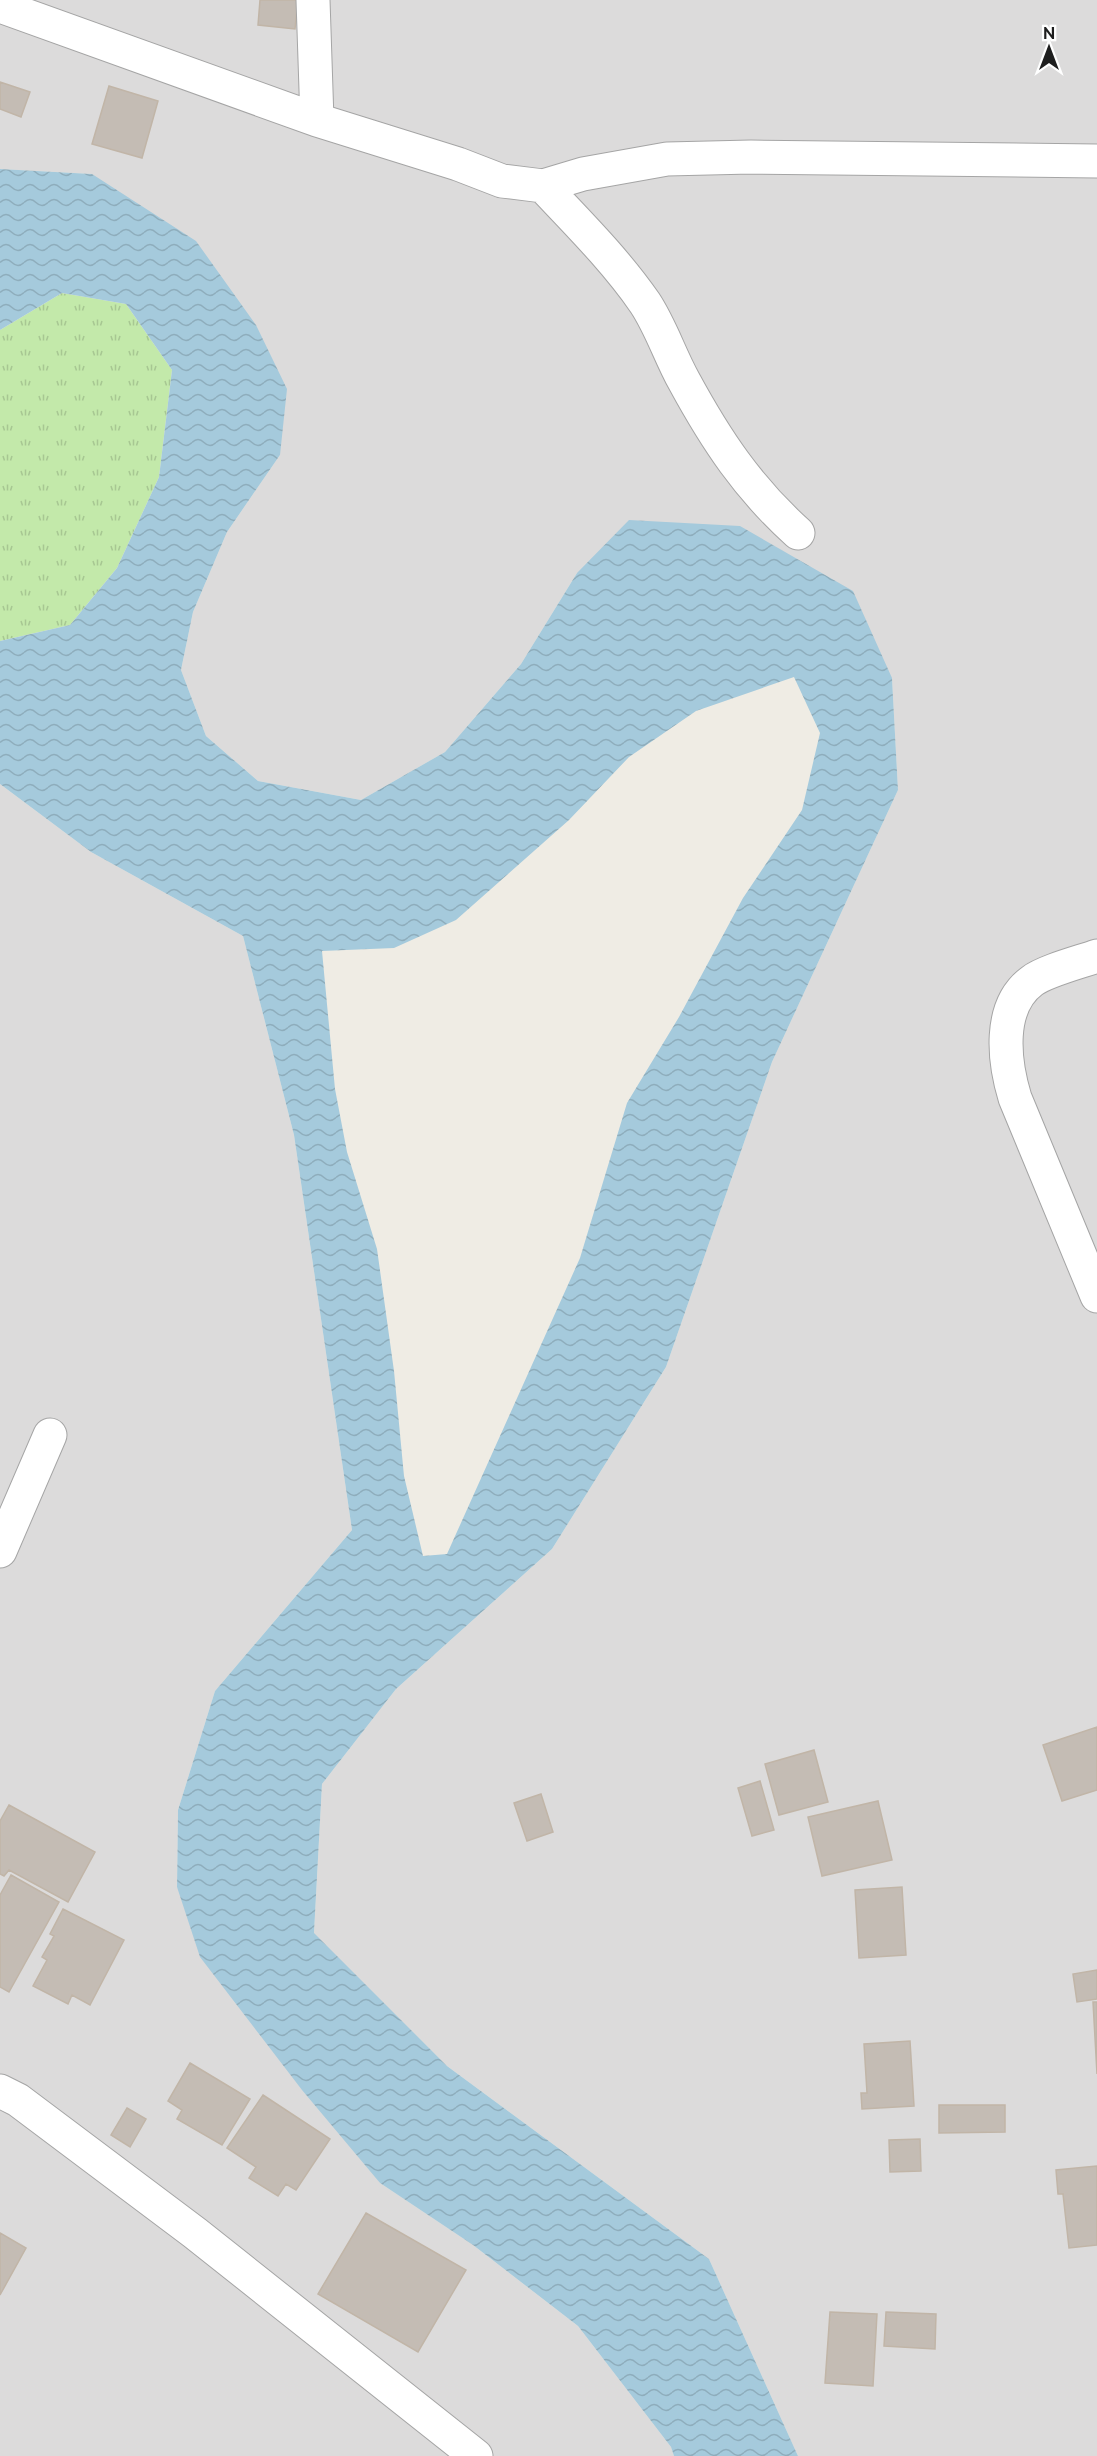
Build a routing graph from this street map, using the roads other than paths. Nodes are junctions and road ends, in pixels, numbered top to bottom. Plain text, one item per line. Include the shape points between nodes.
1 (313, 0) edge
2 (0, 6) edge
3 (317, 120) junction
4 (1097, 161) edge
5 (543, 186) junction
6 (798, 533) dead end
7 (1097, 956) edge
8 (1097, 1296) edge
9 (50, 1435) dead end
10 (0, 1551) edge
11 (0, 2091) edge
12 (477, 2456) edge

1 - 3 street
2 - 3 street
3 - 5 street via 502,181
4 - 5 street via 667,159 583,174
5 - 6 street via 645,304 721,443 748,483
7 - 8 street via 1033,980 1017,995 1007,1041 1007,1069 1015,1098
9 - 10 street
11 - 12 street via 18,2100 195,2233

